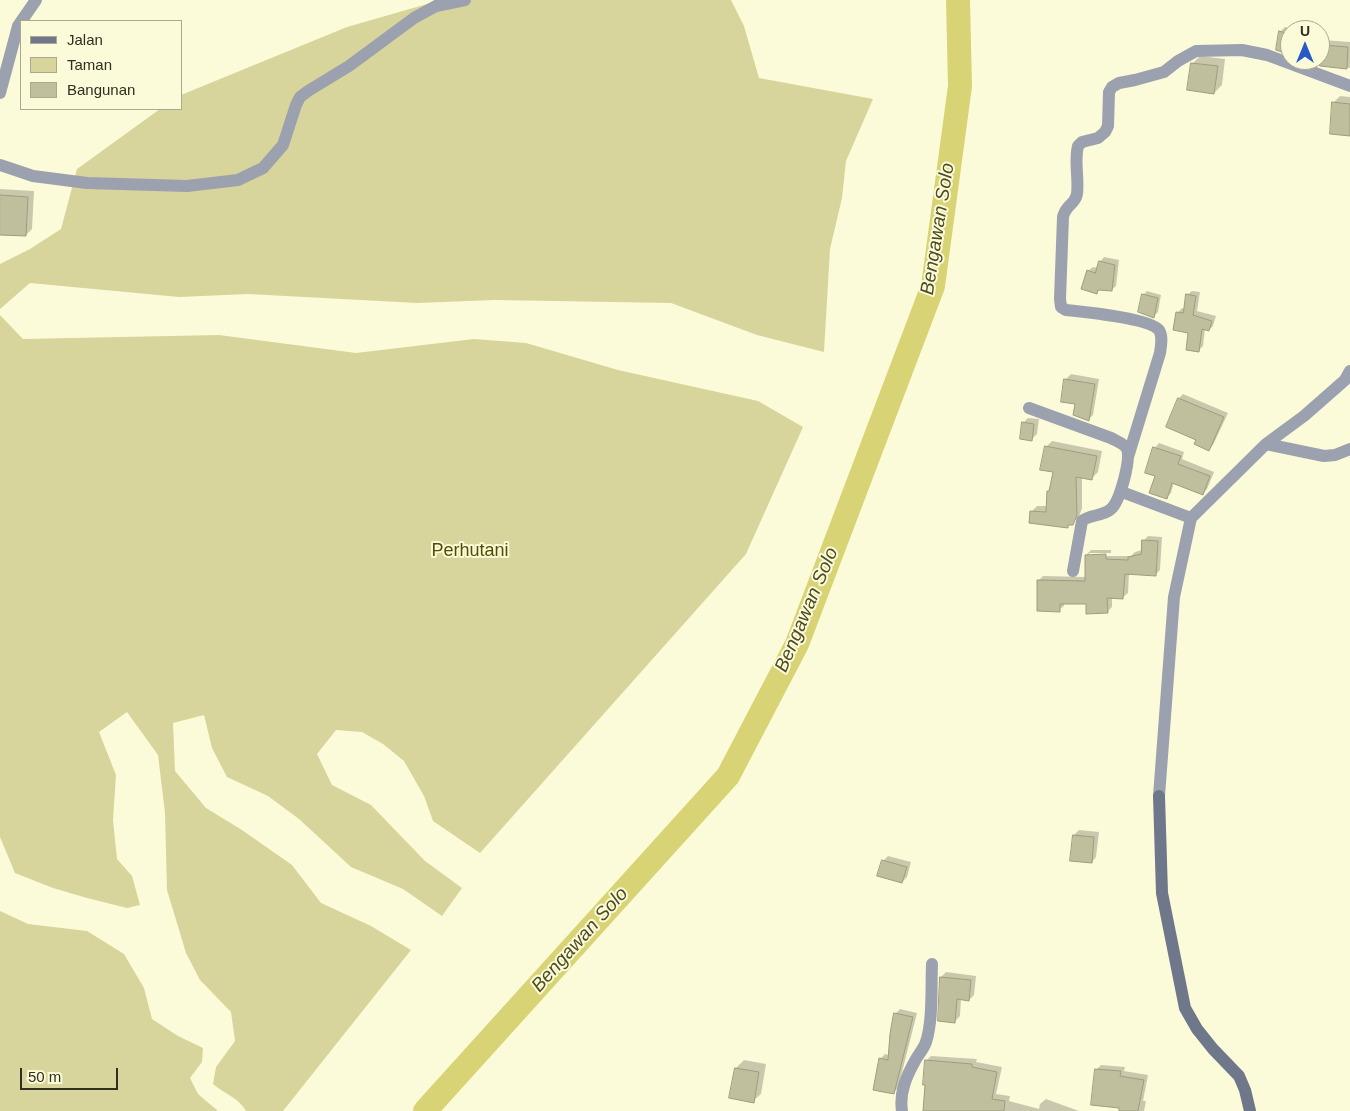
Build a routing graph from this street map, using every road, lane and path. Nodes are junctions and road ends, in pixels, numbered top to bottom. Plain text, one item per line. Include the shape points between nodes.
1 (36, 0) edge
2 (465, 0) edge
3 (22, 20) edge
4 (20, 23) edge
5 (1350, 86) edge
6 (0, 93) edge
7 (0, 165) edge
8 (1350, 371) edge
9 (1030, 408) dead end
10 (1266, 444) junction
11 (1350, 449) edge
12 (1128, 457) junction
13 (1122, 492) junction
14 (1191, 518) junction
15 (1073, 571) dead end
16 (1159, 796) joint
17 (932, 964) dead end
18 (902, 1111) edge
19 (1250, 1111) edge

1 - 3 street
2 - 7 street via 436,6 414,18 300,97 283,145 263,168 238,180 187,186 87,183 33,176
4 - 6 street
5 - 12 street via 1267,55 1242,50 1210,50 1196,51 1164,72 1119,83 1108,92 1108,126 1105,132 1098,138 1082,142 1076,152 1077,192 1062,217 1060,299 1061,307 1066,310 1151,324 1159,331 1162,340 1160,354
8 - 10 street via 1345,380 1304,416
9 - 12 street via 1123,444
10 - 11 street via 1324,456
10 - 14 street
12 - 13 street
13 - 14 street
13 - 15 street via 1113,508 1082,521
14 - 16 street via 1174,597
16 - 19 main road via 1162,893 1185,1008 1212,1049 1238,1076
17 - 18 street via 926,1044 902,1089

